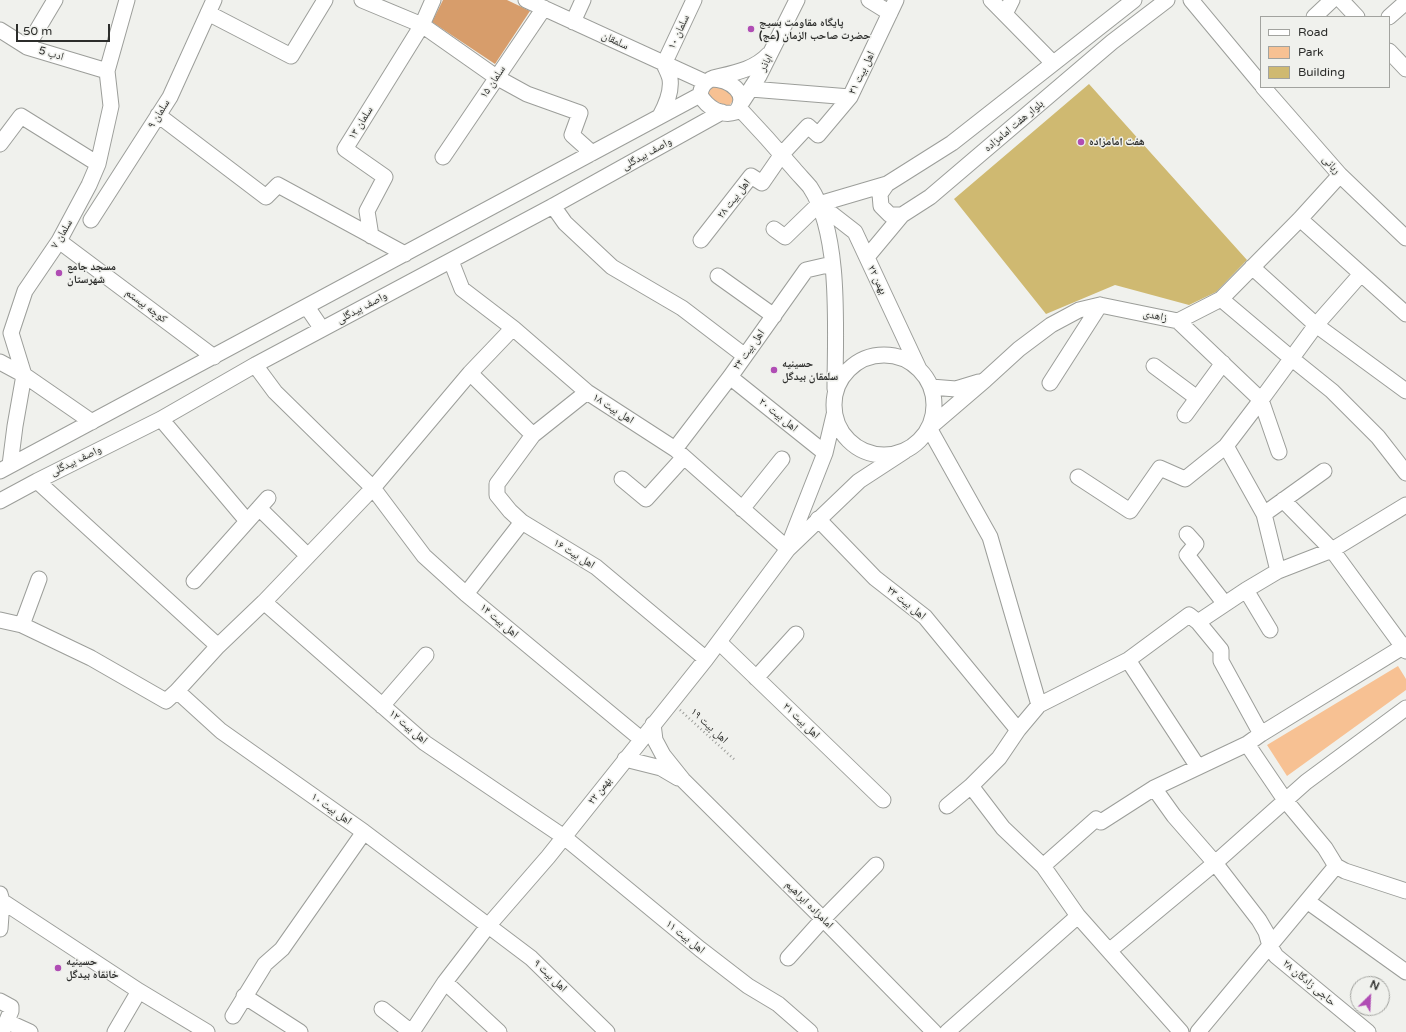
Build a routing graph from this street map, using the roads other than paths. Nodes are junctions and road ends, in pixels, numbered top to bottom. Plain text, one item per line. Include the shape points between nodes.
1 (55, 0) edge
2 (127, 0) edge
3 (325, 0) edge
4 (362, 0) edge
5 (433, 0) edge
6 (526, 0) edge
7 (583, 0) edge
8 (694, 0) edge
9 (797, 0) edge
10 (869, 0) edge
11 (991, 0) edge
12 (1012, 0) edge
13 (1134, 0) edge
14 (1167, 0) edge
15 (1191, 0) edge
16 (1332, 0) edge
17 (1341, 0) edge
18 (1406, 2) edge
19 (893, 6) edge
20 (211, 7) edge
21 (544, 8) junction
22 (1005, 14) junction
23 (1315, 16) edge
24 (1356, 16) edge
25 (1390, 16) edge
26 (573, 22) junction
27 (422, 25) junction
28 (0, 30) edge
29 (27, 47) junction
30 (774, 49) junction
31 (1390, 52) edge
32 (1053, 63) junction
33 (664, 64) junction
34 (1406, 69) edge
35 (107, 71) junction
36 (1258, 76) edge
37 (496, 77) junction
38 (705, 85) junction
39 (1264, 88) edge
40 (751, 89) junction
41 (850, 97) junction
42 (740, 105) junction
43 (722, 112) junction
44 (158, 115) junction
45 (660, 116) junction
46 (0, 144) edge
47 (592, 153) junction
48 (782, 154) junction
49 (443, 157) dead end
50 (98, 164) junction
51 (1340, 175) junction
52 (887, 184) junction
53 (819, 204) junction
54 (553, 206) junction
55 (902, 215) junction
56 (1300, 219) junction
57 (91, 220) dead end
58 (774, 229) dead end
59 (371, 236) junction
60 (1406, 238) edge
61 (701, 240) dead end
62 (58, 241) junction
63 (405, 254) junction
64 (866, 257) junction
65 (451, 261) junction
66 (832, 264) junction
67 (1252, 267) junction
68 (1361, 274) junction
69 (718, 276) dead end
70 (1221, 299) junction
71 (1100, 305) junction
72 (307, 307) junction
73 (1406, 314) edge
74 (774, 316) junction
75 (1178, 321) junction
76 (1316, 325) junction
77 (513, 328) junction
78 (322, 329) junction
79 (745, 356) junction
80 (214, 357) junction
81 (1290, 358) junction
82 (0, 362) edge
83 (1223, 363) junction
84 (255, 365) junction
85 (1154, 366) dead end
86 (920, 369) junction
87 (470, 373) junction
88 (24, 375) junction
89 (730, 377) junction
90 (985, 380) junction
91 (1050, 383) dead end
92 (931, 387) junction
93 (1406, 391) edge
94 (588, 392) junction
95 (834, 392) junction
96 (1197, 398) junction
97 (1261, 400) junction
98 (1185, 414) dead end
99 (834, 415) junction
100 (161, 419) junction
101 (92, 422) junction
102 (929, 428) junction
103 (533, 435) junction
104 (1226, 446) junction
105 (905, 451) junction
106 (1279, 452) dead end
107 (680, 453) junction
108 (825, 453) junction
109 (782, 459) dead end
110 (5, 468) edge
111 (1324, 471) dead end
112 (1406, 473) edge
113 (1078, 477) dead end
114 (622, 479) dead end
115 (37, 481) junction
116 (373, 488) junction
117 (1283, 500) junction
118 (0, 501) edge
119 (1406, 505) edge
120 (742, 509) junction
121 (1264, 514) junction
122 (818, 519) junction
123 (247, 521) junction
124 (522, 522) junction
125 (1187, 534) dead end
126 (788, 549) junction
127 (1332, 550) junction
128 (308, 556) junction
129 (1278, 571) junction
130 (38, 579) dead end
131 (194, 581) dead end
132 (1246, 590) junction
133 (466, 594) junction
134 (264, 602) junction
135 (1225, 604) junction
136 (0, 620) edge
137 (1198, 622) junction
138 (22, 625) junction
139 (1270, 630) dead end
140 (796, 634) dead end
141 (719, 642) junction
142 (218, 646) junction
143 (1405, 647) edge
144 (426, 655) dead end
145 (706, 659) junction
146 (1128, 660) junction
147 (756, 678) junction
148 (177, 691) junction
149 (1039, 705) junction
150 (382, 706) junction
151 (1406, 708) edge
152 (653, 724) junction
153 (1018, 730) junction
154 (1261, 734) junction
155 (641, 739) junction
156 (1247, 744) junction
157 (625, 760) junction
158 (1198, 767) junction
159 (682, 780) junction
160 (970, 786) junction
161 (1154, 788) junction
162 (883, 800) dead end
163 (1285, 800) junction
164 (947, 806) dead end
165 (364, 832) junction
166 (564, 837) junction
167 (1215, 863) junction
168 (876, 865) dead end
169 (1043, 866) junction
170 (1336, 866) junction
171 (1406, 891) edge
172 (1, 897) edge
173 (1307, 901) junction
174 (1078, 916) junction
175 (823, 919) junction
176 (488, 926) junction
177 (0, 929) edge
178 (1270, 946) junction
179 (1109, 950) junction
180 (788, 958) dead end
181 (1406, 972) edge
182 (445, 982) junction
183 (139, 991) junction
184 (244, 996) junction
185 (0, 1001) edge
186 (382, 1009) dead end
187 (233, 1016) dead end
188 (5, 1027) edge
189 (806, 1030) edge
190 (30, 1032) edge
191 (114, 1032) edge
192 (207, 1032) edge
193 (300, 1032) edge
194 (411, 1032) edge
195 (499, 1032) edge
196 (607, 1032) edge
197 (934, 1032) edge
198 (947, 1032) edge
199 (1181, 1032) edge
200 (1198, 1032) edge
201 (1368, 1032) edge

1 - 29 street
2 - 35 street, سلمان ۷
3 - 20 street via 291,56
4 - 27 street
5 - 27 street, سلمان ۱۳
6 - 21 street, سلمقان
7 - 26 street
8 - 33 street, سلمان ۱۰
9 - 30 street, اباذر
10 - 19 street
11 - 22 street
12 - 22 street
13 - 32 street
14 - 55 street, بلوار هفت امامزاده via 1112,42 930,196
15 - 36 street
16 - 23 street
17 - 24 street
18 - 25 street
19 - 41 street, اهل بیت ۳۱
20 - 44 street, سلمان ۹ via 170,97
21 - 26 street, سلمقان
21 - 37 street, سلمان ۱۵
22 - 32 street
26 - 33 street, سلمقان
27 - 37 street
27 - 59 street, سلمان ۱۳ via 345,149 385,177 367,211
28 - 29 street, ادب 5
29 - 35 street, ادب 5
30 - 38 street via 747,70
30 - 40 street, اباذر
31 - 34 street
32 - 52 street via 952,143
33 - 38 street, سلمقان
33 - 45 street via 670,79 667,104
35 - 50 street, سلمان ۷ via 111,106
37 - 47 street via 527,94 580,113 572,135
37 - 49 street, سلمان ۱۵
38 - 42 street, ۲۲ بهمن via 720,79 733,86 741,95
38 - 43 street via 704,103
38 - 45 street
39 - 51 street, ربانی
40 - 41 street
40 - 42 street, اباذر
41 - 48 street, اهل بیت ۳۱ via 818,135 808,126
42 - 43 street, واصف بیدگلی via 736,112
42 - 48 street, ۲۲ بهمن
43 - 54 street, واصف بیدگلی
44 - 57 street, سلمان ۹
44 - 59 street via 266,197 278,185
45 - 47 street
46 - 50 street via 21,116
47 - 63 street
48 - 53 street, ۲۲ بهمن via 810,187
48 - 61 street, اهل بیت ۲۸ via 762,183 751,176
50 - 62 street, سلمان ۷
51 - 56 street, زاهدی
51 - 60 street, ربانی
52 - 53 street
52 - 55 street via 880,194 881,206 890,215
53 - 58 street via 785,237
53 - 64 street, ۲۲ بهمن via 855,232
53 - 66 street, ۲۲ بهمن via 826,223
54 - 65 street, واصف بیدگلی
54 - 79 street via 566,223 612,267 682,308
55 - 64 street, بلوار هفت امامزاده
56 - 67 street, زاهدی
56 - 68 street
59 - 63 street
62 - 80 street, کوچه بیستم
62 - 88 street, سلمان ۷ via 25,291 11,333
63 - 72 street
64 - 86 street, ۲۲ بهمن
65 - 77 street, اهل بیت ۱۸ via 462,289
65 - 78 street, واصف بیدگلی
66 - 74 street, اهل بیت ۲۴ via 806,270
66 - 95 street, ۲۲ بهمن via 835,296
67 - 70 street, زاهدی
67 - 76 street
68 - 73 street
68 - 76 street
69 - 74 street
70 - 75 street, زاهدی
70 - 81 street
71 - 75 street, زاهدی
71 - 90 street, زاهدی via 1079,310 1051,325 1019,349
71 - 91 street
72 - 78 street
72 - 80 street
74 - 79 street, اهل بیت ۲۴
75 - 83 street
76 - 81 street
76 - 93 street
77 - 87 street
77 - 94 street, اهل بیت ۱۸
78 - 84 street, واصف بیدگلی
79 - 89 street, اهل بیت ۲۴
80 - 101 street
81 - 97 street
81 - 112 street via 1332,391 1378,437
82 - 88 street
83 - 96 street
83 - 97 street
84 - 100 street, واصف بیدگلی
84 - 116 street, اهل بیت ۱۴ via 275,392
85 - 96 street
86 - 92 street
86 - 95 street via 902,358 881,354 860,360 844,374
87 - 103 street
87 - 116 street
88 - 101 street
88 - 110 street, سلمان ۷
89 - 107 street, اهل بیت ۲۴
89 - 108 street, اهل بیت ۲۰
90 - 92 street, زاهدی via 956,389
90 - 102 street, زاهدی
92 - 102 street via 934,408
94 - 103 street, اهل بیت ۱۶
94 - 107 street, اهل بیت ۱۸
95 - 99 street
96 - 98 street
97 - 104 street
97 - 106 street
99 - 105 street via 843,436 861,450 883,456
99 - 108 street, ۲۲ بهمن
100 - 115 street, واصف بیدگلی
100 - 123 street
101 - 110 street
102 - 105 street via 919,442
102 - 149 street via 990,537
103 - 124 street, اهل بیت ۱۶ via 498,484 497,495
104 - 113 street via 1185,479 1160,468 1130,511
104 - 121 street
105 - 122 street, ۲۲ بهمن via 859,480
107 - 114 street, اهل بیت ۲۴ via 646,499
107 - 120 street, اهل بیت ۱۸
108 - 126 street, ۲۲ بهمن
109 - 120 street
111 - 117 street
115 - 118 street, واصف بیدگلی
115 - 142 street
116 - 128 street
116 - 133 street, اهل بیت ۱۴ via 424,556
117 - 121 street
117 - 127 street
119 - 127 street
120 - 126 street, اهل بیت ۱۸
121 - 129 street
122 - 126 street, ۲۲ بهمن
122 - 153 street, اهل بیت ۲۳ via 875,578 925,617
123 - 128 street via 264,503
123 - 131 street
124 - 133 street
124 - 145 street, اهل بیت ۱۶ via 596,567
125 - 135 street via 1196,544 1187,555
126 - 141 street, ۲۲ بهمن
127 - 129 street
127 - 143 street
128 - 134 street
129 - 132 street
130 - 138 street
132 - 135 street
132 - 139 street
133 - 155 street, اهل بیت ۱۴
134 - 142 street
134 - 150 street, اهل بیت ۱۲
135 - 137 street
136 - 138 street
137 - 146 street via 1189,615
137 - 154 street via 1221,650 1221,661
138 - 148 street via 91,658 166,701
140 - 147 street
141 - 145 street, ۲۲ بهمن
141 - 147 street, اهل بیت ۲۱
142 - 148 street
143 - 154 street
144 - 150 street
145 - 152 street, ۲۲ بهمن
146 - 149 street
146 - 158 street
147 - 162 street, اهل بیت ۲۱
148 - 165 street, اهل بیت ۱۰ via 221,731
149 - 153 street
150 - 166 street, اهل بیت ۱۲ via 425,743
151 - 163 street
152 - 155 street, ۲۲ بهمن
152 - 159 street, امامزاده ابراهیم via 655,740
153 - 160 street via 999,758
154 - 156 street
155 - 157 street, ۲۲ بهمن
156 - 158 street
156 - 163 street
157 - 159 street, امامزاده ابراهیم via 661,768
157 - 166 street, ۲۲ بهمن
158 - 161 street
159 - 175 street, امامزاده ابراهیم
160 - 164 street
160 - 169 street via 1003,828
161 - 167 street, حاجی زادگان ۲۸ via 1174,816
161 - 169 street via 1101,822 1096,819
163 - 167 street
163 - 170 street via 1317,836
165 - 176 street, اهل بیت ۱۰
165 - 184 street via 282,949 265,964
166 - 176 street, ۲۲ بهمن
166 - 189 street, اهل بیت ۱۱ via 700,949 748,986 778,1004
167 - 178 street, حاجی زادگان ۲۸ via 1259,920
167 - 179 street
168 - 175 street
169 - 174 street
170 - 171 street
170 - 173 street
172 - 177 street
172 - 183 street
173 - 178 street
173 - 181 street
174 - 179 street
174 - 198 street
175 - 180 street
175 - 197 street, امامزاده ابراهیم
176 - 182 street, ۲۲ بهمن
176 - 196 street, اهل بیت ۹ via 531,958
178 - 200 street
178 - 201 street, حاجی زادگان ۲۸ via 1276,956
179 - 199 street
182 - 194 street, ۲۲ بهمن
182 - 195 street
183 - 191 street
183 - 192 street
184 - 187 street
184 - 193 street
185 - 188 street via 11,1007 12,1011
186 - 194 street
188 - 190 street

